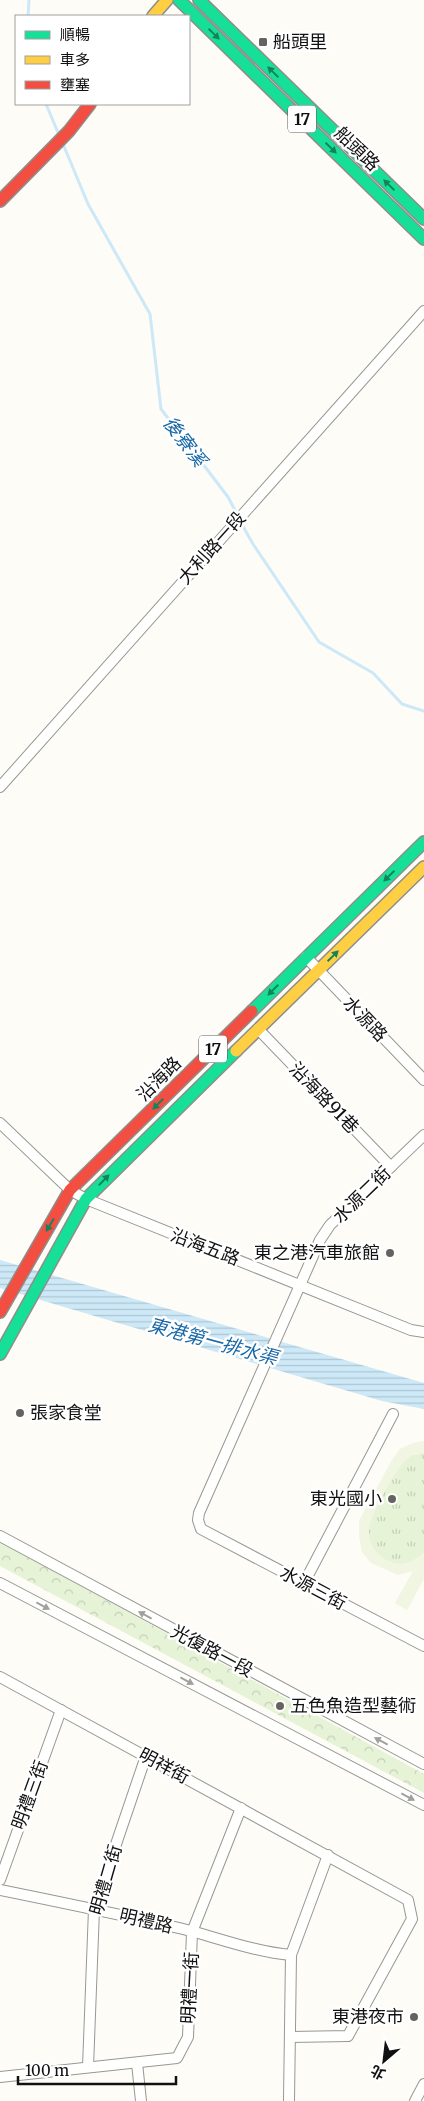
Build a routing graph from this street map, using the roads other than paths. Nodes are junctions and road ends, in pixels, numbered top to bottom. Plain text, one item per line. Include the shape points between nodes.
1 (167, 0) edge
2 (179, 0) edge
3 (199, 0) edge
4 (154, 15) edge
5 (89, 105) edge
6 (0, 201) edge
7 (424, 219) edge
8 (424, 239) edge
9 (424, 311) edge
10 (0, 787) edge
11 (424, 842) edge
12 (424, 867) edge
13 (306, 958) junction
14 (317, 970) junction
15 (258, 1028) junction
16 (424, 1080) edge
17 (0, 1124) edge
18 (424, 1135) edge
19 (391, 1167) junction
20 (70, 1190) junction
21 (86, 1199) junction
22 (301, 1284) junction
23 (0, 1312) edge
24 (424, 1332) edge
25 (0, 1354) edge
26 (393, 1414) dead end
27 (201, 1529) joint
28 (0, 1536) edge
29 (0, 1583) edge
30 (304, 1584) junction
31 (424, 1646) edge
32 (0, 1677) edge
33 (60, 1710) junction
34 (146, 1756) junction
35 (424, 1764) edge
36 (424, 1806) edge
37 (241, 1808) junction
38 (328, 1855) junction
39 (0, 1880) edge
40 (0, 1890) edge
41 (94, 1909) junction
42 (192, 1932) junction
43 (291, 1955) junction
44 (291, 2037) junction
45 (137, 2063) junction
46 (88, 2067) junction
47 (0, 2077) edge
48 (424, 2084) edge
49 (141, 2101) edge
50 (289, 2101) edge
51 (416, 2101) edge

1 - 4 main road
2 -> 8 main road, 船頭路 / 17
7 -> 3 main road, 船頭路 / 17
5 - 6 main road
9 - 10 street, 大利路一段
11 -> 13 main road, 沿海路 / 17
14 -> 12 main road, 沿海路 / 17
13 - 14 street, 水源路
13 -> 20 main road, 沿海路 / 17
14 - 15 main road, 沿海路 / 17
14 - 16 street, 水源路
15 - 19 street, 沿海路91巷
21 -> 15 main road, 沿海路 / 17
17 - 20 street, 沿海五路
18 - 19 street, 水源二街
19 - 22 street, 水源二街 via 330,1225
20 - 21 street, 沿海五路
20 -> 23 main road, 沿海路 / 17
21 - 22 street, 沿海五路
21 - 25 main road, 沿海路 / 17
22 - 24 street, 沿海五路 via 411,1330
22 - 27 street, 水源二街 via 199,1513
26 - 30 street
27 - 30 street, 水源三街
35 -> 28 street, 光復路一段
29 -> 36 street
30 - 31 street, 水源三街
32 - 33 street, 明祥街
33 - 34 street, 明祥街
33 - 39 street, 明禮三街
34 - 37 street, 明祥街
34 - 41 street, 明禮二街
37 - 38 street, 明祥街
37 - 42 street, 明禮一街
38 - 43 street
38 - 44 street, 明祥街 via 408,1900 412,1919 348,2036
40 - 41 street, 明禮路
41 - 42 street, 明禮路
41 - 46 street, 明禮二街
42 - 43 street, 明禮路 via 269,1953
42 - 45 street, 明禮一街 via 188,2037 177,2058
43 - 44 street
44 - 50 street
45 - 46 street, 明禮一街
45 - 49 street
46 - 47 street, 明禮一街
48 - 51 street

